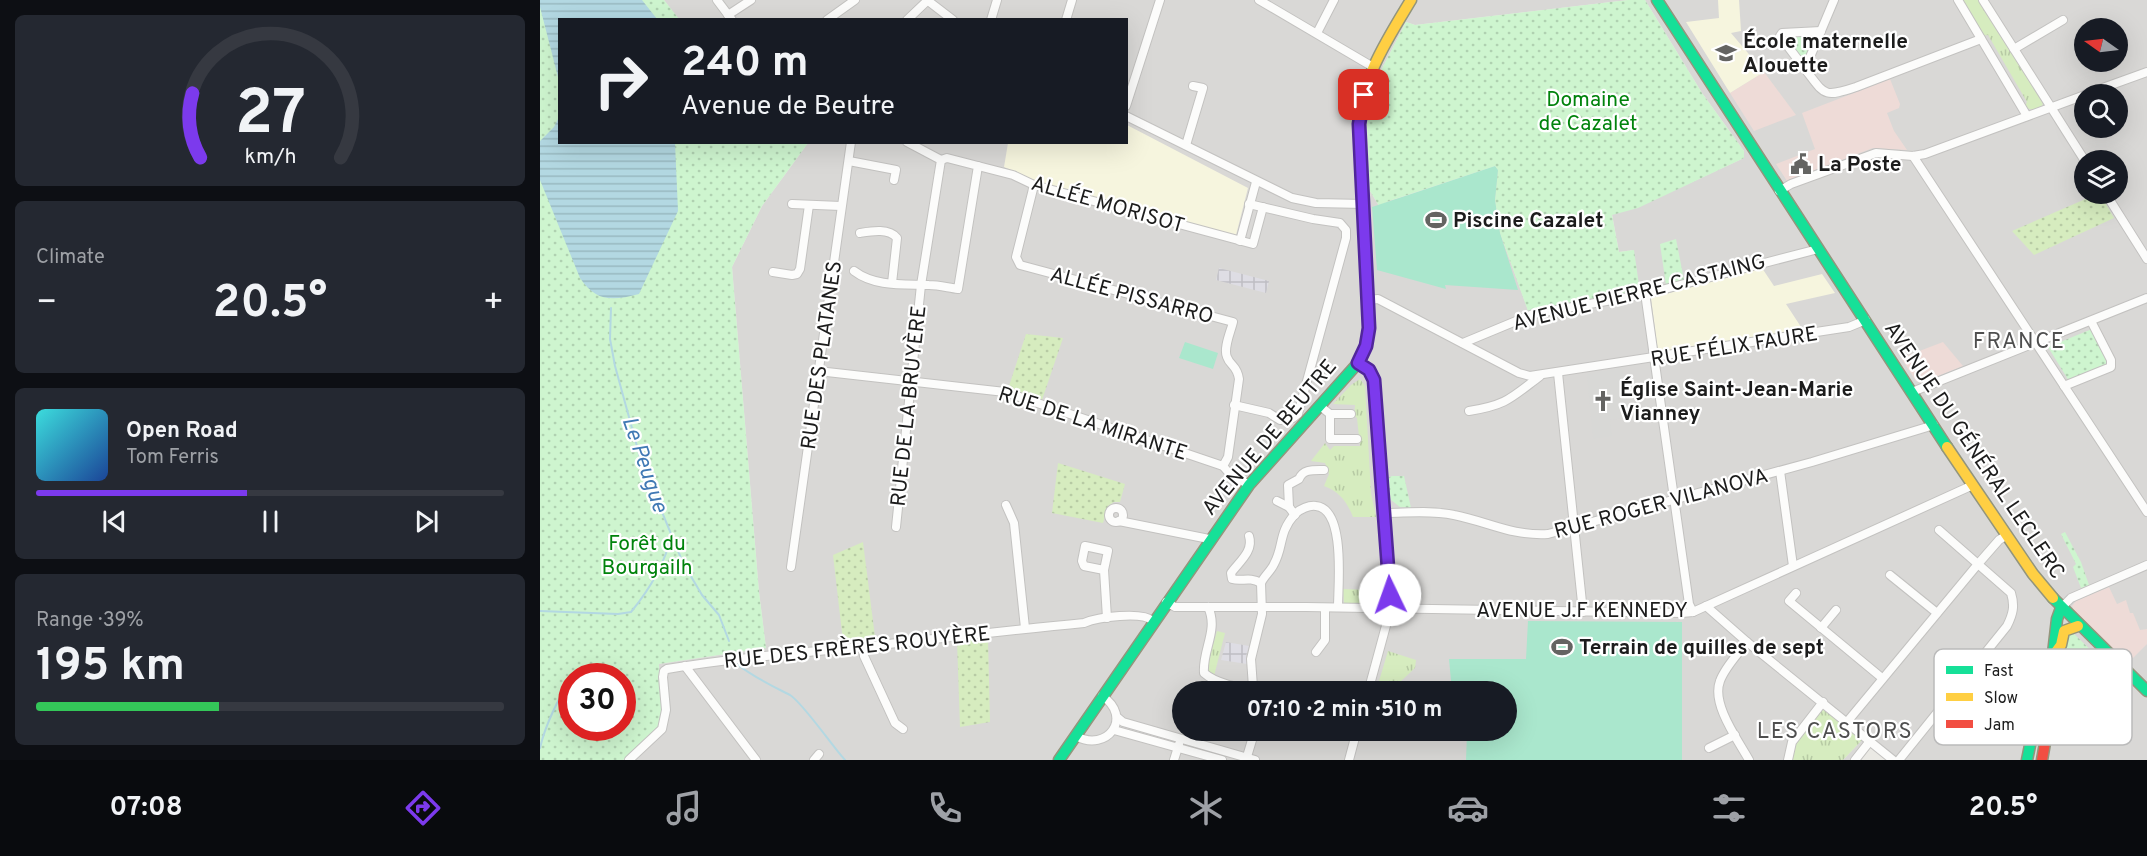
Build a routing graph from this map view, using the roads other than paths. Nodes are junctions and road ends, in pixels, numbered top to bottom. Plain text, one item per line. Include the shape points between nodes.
1 (717, 0) edge
2 (751, 0) edge
3 (855, 0) edge
4 (928, 0) edge
5 (997, 0) edge
6 (1072, 0) edge
7 (1160, 0) edge
8 (1259, 0) edge
9 (1334, 0) edge
10 (1411, 0) edge
11 (1834, 0) edge
12 (1958, 0) edge
13 (1983, 0) edge
14 (1655, 1) edge
15 (730, 17) edge
16 (830, 18) edge
17 (909, 18) edge
18 (950, 18) edge
19 (992, 18) edge
20 (1067, 18) edge
21 (2063, 20) dead end
22 (1821, 31) junction
23 (1317, 33) junction
24 (1981, 39) junction
25 (2014, 50) junction
26 (1373, 67) junction
27 (1805, 69) junction
28 (2147, 72) edge
29 (2115, 84) edge
30 (1193, 86) dead end
31 (2074, 99) edge
32 (1128, 100) edge
33 (2051, 107) junction
34 (2027, 116) junction
35 (1128, 117) edge
36 (851, 144) edge
37 (911, 144) edge
38 (1186, 145) junction
39 (2078, 150) edge
40 (1913, 156) junction
41 (941, 160) junction
42 (849, 161) junction
43 (978, 166) junction
44 (894, 180) dead end
45 (1256, 182) junction
46 (1034, 185) junction
47 (1779, 191) junction
48 (792, 204) dead end
49 (1249, 204) junction
50 (1364, 204) junction
51 (2112, 204) edge
52 (809, 206) junction
53 (841, 206) junction
54 (1263, 207) junction
55 (860, 233) dead end
56 (1240, 241) junction
57 (1818, 249) junction
58 (2147, 259) edge
59 (854, 271) dead end
60 (773, 272) dead end
61 (892, 283) junction
62 (921, 285) junction
63 (1646, 294) junction
64 (2147, 298) edge
65 (1369, 300) junction
66 (1866, 320) junction
67 (2091, 321) junction
68 (2035, 342) junction
69 (1463, 343) junction
70 (1654, 358) junction
71 (1358, 363) junction
72 (818, 371) junction
73 (1558, 373) junction
74 (1542, 375) junction
75 (911, 380) junction
76 (2064, 386) junction
77 (1912, 392) junction
78 (1234, 405) junction
79 (1320, 406) junction
80 (1469, 411) dead end
81 (1329, 414) junction
82 (1351, 414) dead end
83 (1934, 425) junction
84 (1357, 439) dead end
85 (1223, 466) junction
86 (1324, 470) dead end
87 (1780, 471) junction
88 (1250, 485) junction
89 (1973, 485) junction
90 (1675, 500) junction
91 (1277, 501) dead end
92 (1006, 505) dead end
93 (1289, 507) junction
94 (2147, 512) edge
95 (1384, 513) junction
96 (1294, 515) junction
97 (1119, 521) dead end
98 (896, 527) dead end
99 (1575, 527) junction
100 (1939, 530) dead end
101 (2007, 535) junction
102 (1249, 536) dead end
103 (1209, 539) junction
104 (1978, 564) junction
105 (1793, 566) junction
106 (2147, 566) edge
107 (791, 567) dead end
108 (1104, 570) dead end
109 (1890, 575) dead end
110 (1261, 583) junction
111 (1796, 594) dead end
112 (1166, 602) junction
113 (1706, 606) junction
114 (1208, 607) junction
115 (1261, 607) junction
116 (1325, 608) junction
117 (1338, 608) junction
118 (2061, 608) junction
119 (1390, 609) junction
120 (1836, 610) dead end
121 (1583, 612) junction
122 (1693, 612) junction
123 (1937, 613) junction
124 (1107, 618) junction
125 (1153, 621) junction
126 (2078, 626) junction
127 (1025, 628) junction
128 (1821, 628) junction
129 (1748, 642) junction
130 (863, 647) junction
131 (1988, 649) edge
132 (2053, 649) edge
133 (2058, 649) edge
134 (2102, 649) edge
135 (1316, 652) dead end
136 (685, 666) junction
137 (2132, 677) edge
138 (1882, 678) junction
139 (1219, 681) edge
140 (1254, 681) edge
141 (1371, 681) edge
142 (2147, 691) edge
143 (1102, 696) junction
144 (1823, 702) junction
145 (1117, 717) junction
146 (1934, 717) edge
147 (1847, 722) junction
148 (903, 729) dead end
149 (1114, 730) junction
150 (1735, 735) junction
151 (1076, 736) junction
152 (1172, 736) edge
153 (1179, 741) edge
154 (1190, 741) edge
155 (1253, 741) edge
156 (1354, 741) edge
157 (1870, 741) junction
158 (2030, 745) edge
159 (2045, 745) edge
160 (1178, 747) junction
161 (1709, 748) dead end
162 (753, 759) edge
163 (1250, 759) edge
164 (629, 760) edge
165 (1059, 760) edge
166 (1174, 760) edge
167 (1222, 760) edge
168 (1349, 760) edge
169 (1749, 760) edge
170 (1788, 760) edge
171 (1855, 760) edge
172 (1893, 760) edge
173 (1899, 760) edge
174 (2027, 760) edge
175 (2042, 760) edge

1 - 15 street
2 - 15 street
3 - 16 street
4 - 17 street
4 - 18 street
5 - 19 street
6 - 20 street
7 - 32 street
8 - 23 street
9 - 23 street
10 - 26 street, AVENUE DE BEUTRE
11 - 22 street
12 - 24 street
13 - 25 street
14 - 47 street, AVENUE DU GÉNÉRAL LECLERC
21 - 25 street
22 - 27 street
22 - 27 street via 1780,36
23 - 26 street
24 - 27 street via 1836,93 1821,90
24 - 34 street
25 - 33 street
26 - 50 street, AVENUE DE BEUTRE via 1359,124
28 - 29 street
30 - 38 street via 1203,88
31 - 33 street
33 - 34 street
33 - 39 street
34 - 40 street
35 - 38 street
36 - 42 street, RUE DES PLATANES
37 - 41 street
38 - 45 street
40 - 47 street via 1876,153
40 - 68 street
41 - 43 street, ALLÉE MORISOT via 948,158
41 - 62 street, RUE DE LA BRUYÈRE
42 - 44 street via 896,170
42 - 53 street, RUE DES PLATANES
43 - 46 street, ALLÉE MORISOT
43 - 62 street via 958,289
45 - 49 street
45 - 50 street via 1292,198 1316,203
46 - 56 street, ALLÉE MORISOT
46 - 78 street, ALLÉE PISSARRO via 1017,262 1233,322 1226,351 1227,359 1238,370
47 - 57 street, AVENUE DU GÉNÉRAL LECLERC
48 - 52 street
49 - 54 street
49 - 56 street
50 - 65 street, AVENUE DE BEUTRE
51 - 58 street
52 - 53 street
52 - 60 street via 800,269 792,275
53 - 72 street, RUE DES PLATANES
54 - 56 street via 1253,244
54 - 78 street via 1340,223 1346,238 1298,414 1280,420 1269,413
55 - 61 street via 874,230 896,235
57 - 63 street, AVENUE PIERRE CASTAING
57 - 66 street, AVENUE DU GÉNÉRAL LECLERC
59 - 61 street via 865,279
61 - 62 street
62 - 75 street, RUE DE LA BRUYÈRE
63 - 69 street, AVENUE PIERRE CASTAING via 1533,314
63 - 70 street
64 - 67 street
65 - 69 street, RUE FÉLIX FAURE via 1378,299
65 - 71 street, AVENUE DE BEUTRE via 1368,337
66 - 70 street, RUE FÉLIX FAURE via 1850,327
66 - 77 street, AVENUE DU GÉNÉRAL LECLERC
67 - 68 street
67 - 76 street via 2111,367
68 - 76 street
68 - 77 street
69 - 74 street, RUE FÉLIX FAURE via 1519,373
70 - 73 street, RUE FÉLIX FAURE
70 - 90 street
71 - 79 street, AVENUE DE BEUTRE
71 - 95 street via 1369,370 1374,380
72 - 75 street, RUE DE LA MIRANTE
72 - 107 street, RUE DES PLATANES
73 - 74 street, RUE FÉLIX FAURE
73 - 99 street
74 - 80 street via 1511,400
75 - 85 street, RUE DE LA MIRANTE via 1005,392
75 - 98 street, RUE DE LA BRUYÈRE
76 - 94 street
77 - 83 street, AVENUE DU GÉNÉRAL LECLERC
78 - 85 street via 1228,457
79 - 81 street
79 - 88 street, AVENUE DE BEUTRE
81 - 82 street
81 - 84 street via 1330,439
83 - 87 street, RUE ROGER VILANOVA
83 - 89 street, AVENUE DU GÉNÉRAL LECLERC
85 - 88 street, RUE DE LA MIRANTE
86 - 93 street via 1308,470 1288,485
87 - 90 street, RUE ROGER VILANOVA
87 - 105 street
88 - 103 street, AVENUE DE BEUTRE
89 - 101 street, AVENUE DU GÉNÉRAL LECLERC
89 - 105 street, AVENUE J.F KENNEDY
90 - 99 street, RUE ROGER VILANOVA
90 - 122 street
91 - 93 street
92 - 127 street via 1014,523
93 - 96 street
95 - 99 street, RUE ROGER VILANOVA via 1451,514 1532,535
95 - 119 street
96 - 110 street via 1281,535 1273,567
96 - 117 street via 1316,506 1333,520 1338,536
97 - 103 street
99 - 121 street
100 - 104 street
101 - 104 street
101 - 118 street, AVENUE DU GÉNÉRAL LECLERC
102 - 110 street via 1248,550 1231,573 1232,579
103 - 112 street, AVENUE DE BEUTRE
104 - 123 street
104 - 131 street via 2011,593 2013,601 2007,626
105 - 113 street, AVENUE J.F KENNEDY
106 - 118 street via 2071,598
108 - 124 street
109 - 123 street
110 - 115 street
111 - 128 street via 1789,601
112 - 114 street, AVENUE J.F KENNEDY via 1175,608
112 - 125 street, AVENUE DE BEUTRE
113 - 122 street, AVENUE J.F KENNEDY
113 - 129 street
114 - 115 street, AVENUE J.F KENNEDY
114 - 139 street via 1213,624 1204,673
115 - 116 street, AVENUE J.F KENNEDY
115 - 140 street via 1251,659
116 - 117 street, AVENUE J.F KENNEDY
116 - 135 street via 1325,640
117 - 119 street, AVENUE J.F KENNEDY
118 - 126 street, AVENUE DU GÉNÉRAL LECLERC
118 - 132 street
119 - 121 street, AVENUE J.F KENNEDY
119 - 141 street
120 - 128 street
121 - 122 street, AVENUE J.F KENNEDY
123 - 138 street
124 - 125 street, RUE DES FRÈRES ROUYÈRE via 1141,616
124 - 127 street, RUE DES FRÈRES ROUYÈRE
125 - 143 street, AVENUE DE BEUTRE
126 - 133 street via 2066,628
126 - 134 street, AVENUE DU GÉNÉRAL LECLERC
127 - 130 street, RUE DES FRÈRES ROUYÈRE
128 - 138 street
129 - 144 street
129 - 150 street via 1718,686 1721,706
130 - 136 street, RUE DES FRÈRES ROUYÈRE
130 - 148 street via 895,723
136 - 162 street
136 - 164 street, RUE DES FRÈRES ROUYÈRE via 664,671 666,710 662,729
137 - 142 street, AVENUE DU GÉNÉRAL LECLERC
138 - 147 street
143 - 145 street
143 - 151 street, AVENUE DE BEUTRE
144 - 147 street
144 - 170 street via 1792,742
145 - 149 street
145 - 152 street
146 - 173 street
147 - 157 street
149 - 151 street via 1101,740 1088,741
149 - 160 street
150 - 161 street
150 - 169 street
151 - 165 street, AVENUE DE BEUTRE
153 - 160 street
154 - 163 street
155 - 163 street
156 - 168 street
157 - 171 street
157 - 172 street
158 - 174 street
159 - 175 street
160 - 166 street
160 - 167 street

